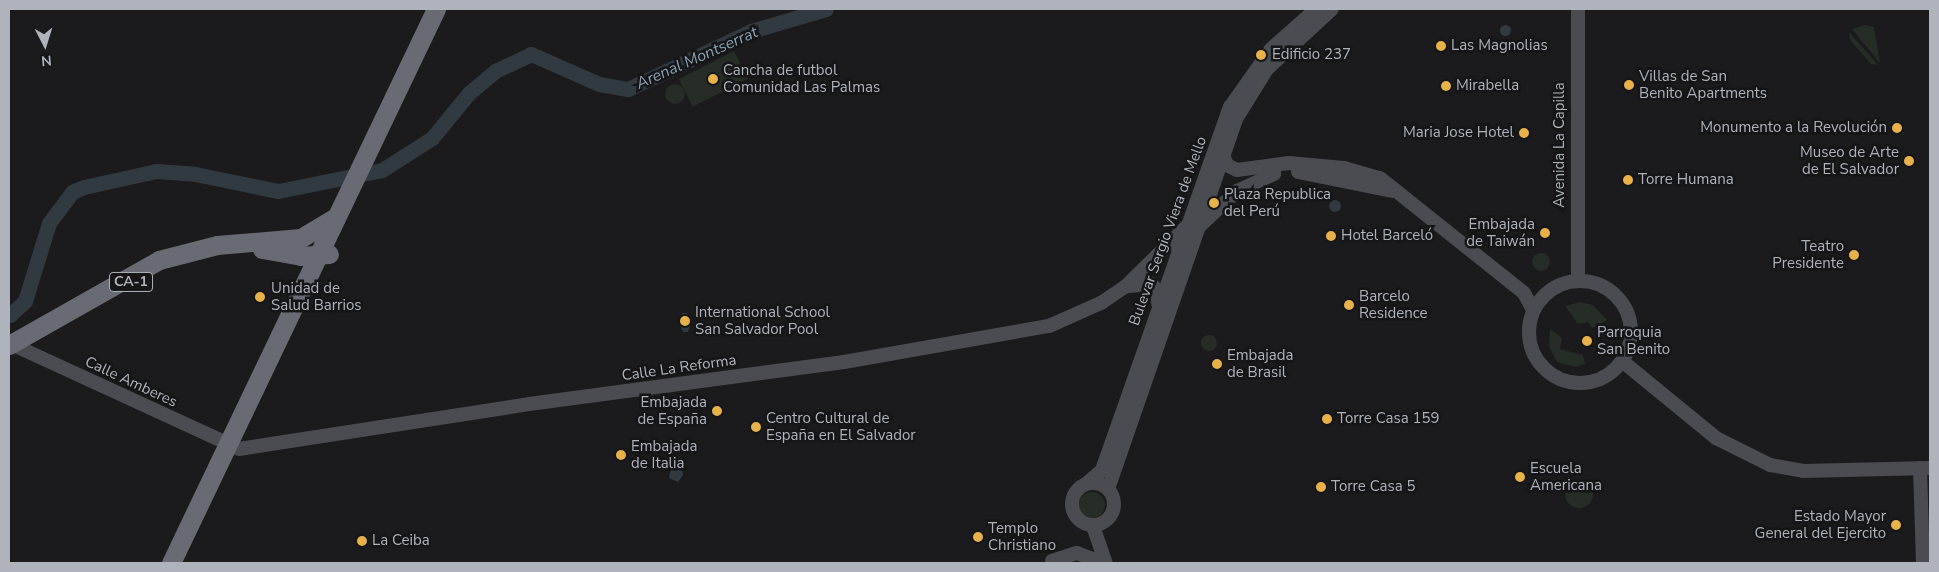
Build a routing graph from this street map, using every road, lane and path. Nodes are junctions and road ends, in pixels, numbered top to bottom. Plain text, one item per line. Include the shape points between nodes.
1 (436, 9) edge
2 (448, 9) edge
3 (1316, 9) edge
4 (1332, 9) edge
5 (1578, 9) edge
6 (1223, 155) junction
7 (1289, 167) junction
8 (339, 212) junction
9 (1191, 229) junction
10 (256, 250) junction
11 (325, 254) junction
12 (1578, 281) junction
13 (306, 284) junction
14 (1125, 287) junction
15 (1524, 293) junction
16 (1546, 294) junction
17 (1158, 304) junction
18 (1533, 310) junction
19 (11, 347) edge
20 (1622, 361) junction
21 (234, 447) junction
22 (1925, 468) edge
23 (1086, 484) junction
24 (1108, 489) junction
25 (1108, 520) junction
26 (1093, 526) junction
27 (1101, 544) junction
28 (1052, 561) dead end
29 (171, 563) edge
30 (184, 563) edge
31 (1105, 563) edge
32 (1922, 563) edge

1 - 8 highway, CA-1
2 - 11 highway
3 - 9 street, Bulevar Sergio Viera de Mello via 1271,49 1242,85
4 - 6 street, Bulevar Sergio Viera de Mello via 1258,80
5 - 12 street, Avenida La Capilla
6 - 7 street via 1227,165 1236,170
6 - 9 street, Bulevar Sergio Viera de Mello
7 - 9 street, Calle La Reforma via 1252,181
7 - 15 street via 1392,191
8 - 11 highway, CA-1
8 - 19 highway, CA-1 via 325,227 301,238 216,245 159,260
9 - 14 street, Calle La Reforma
9 - 17 street, Bulevar Sergio Viera de Mello
9 - 24 street, Bulevar Sergio Viera de Mello
10 - 11 highway, CA-1
10 - 13 highway via 285,258
10 - 19 highway, CA-1 via 200,254 156,268
11 - 13 highway
11 - 21 highway
12 - 16 street
12 - 20 street via 1613,293 1628,313 1631,338
13 - 21 highway
14 - 17 street, Calle La Reforma via 1151,284 1158,291
14 - 21 street, Calle La Reforma via 1077,315 1012,334
15 - 16 street
15 - 18 street
16 - 18 street
17 - 23 street, Bulevar Sergio Viera de Mello via 1102,470
18 - 20 street via 1529,340 1536,359 1550,374 1569,382 1591,382
19 - 21 street, Calle Amberes
20 - 22 street via 1716,438 1760,462 1803,471
21 - 29 highway
21 - 30 highway
22 - 32 street
23 - 24 street
23 - 26 street via 1076,492 1072,506 1079,520
24 - 25 street via 1114,506
25 - 26 street
25 - 27 street
26 - 27 street
27 - 31 street
28 - 31 street via 1077,553

